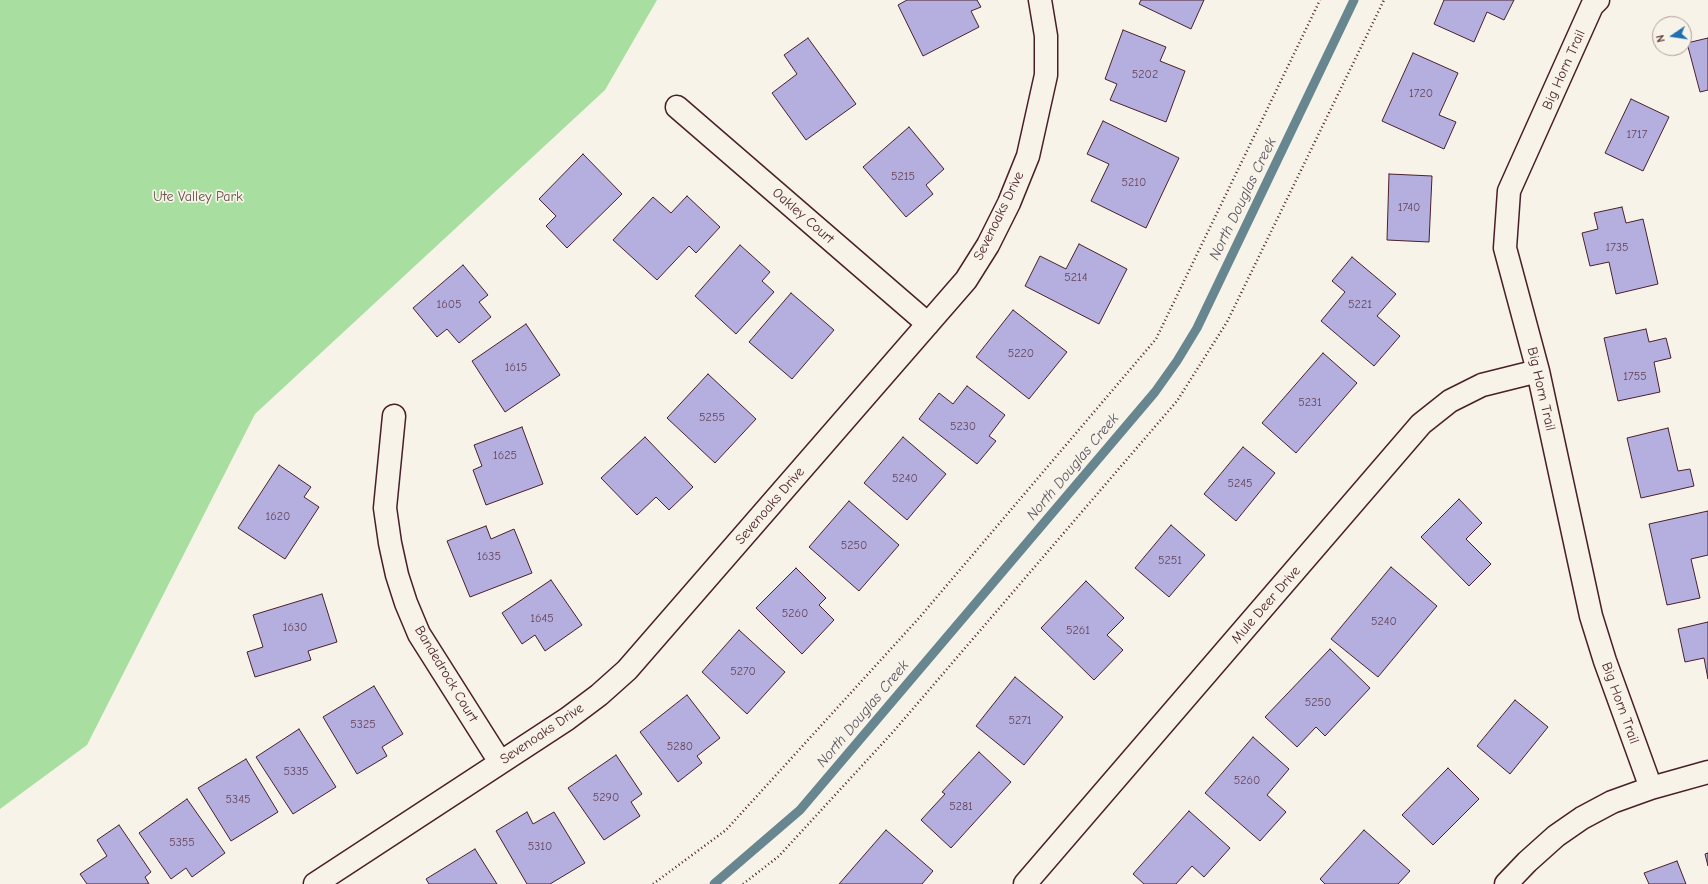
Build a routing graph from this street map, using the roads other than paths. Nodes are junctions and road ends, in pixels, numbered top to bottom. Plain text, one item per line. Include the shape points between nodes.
1 (1040, 0) edge
2 (1598, 0) edge
3 (677, 107) dead end
4 (928, 324) junction
5 (1538, 371) junction
6 (394, 416) dead end
7 (500, 762) junction
8 (1708, 772) edge
9 (1651, 788) junction
10 (314, 884) edge
11 (1025, 884) edge
12 (1506, 884) edge

1 - 4 street, Sevenoaks Drive via 1046,36 1046,75 1028,156 988,245 966,280
2 - 5 street, Big Horn Trail via 1592,6 1509,191 1505,248
3 - 4 street, Oakley Court
4 - 7 street, Sevenoaks Drive via 627,670 567,720
5 - 9 street, Big Horn Trail via 1591,616
5 - 11 street, Mule Deer Drive via 1482,386 1450,401 1421,424
6 - 7 street, Bandedrock Court via 385,508 397,575 420,634
7 - 10 street, Sevenoaks Drive
8 - 9 street
9 - 12 street via 1612,802 1582,818 1556,836

